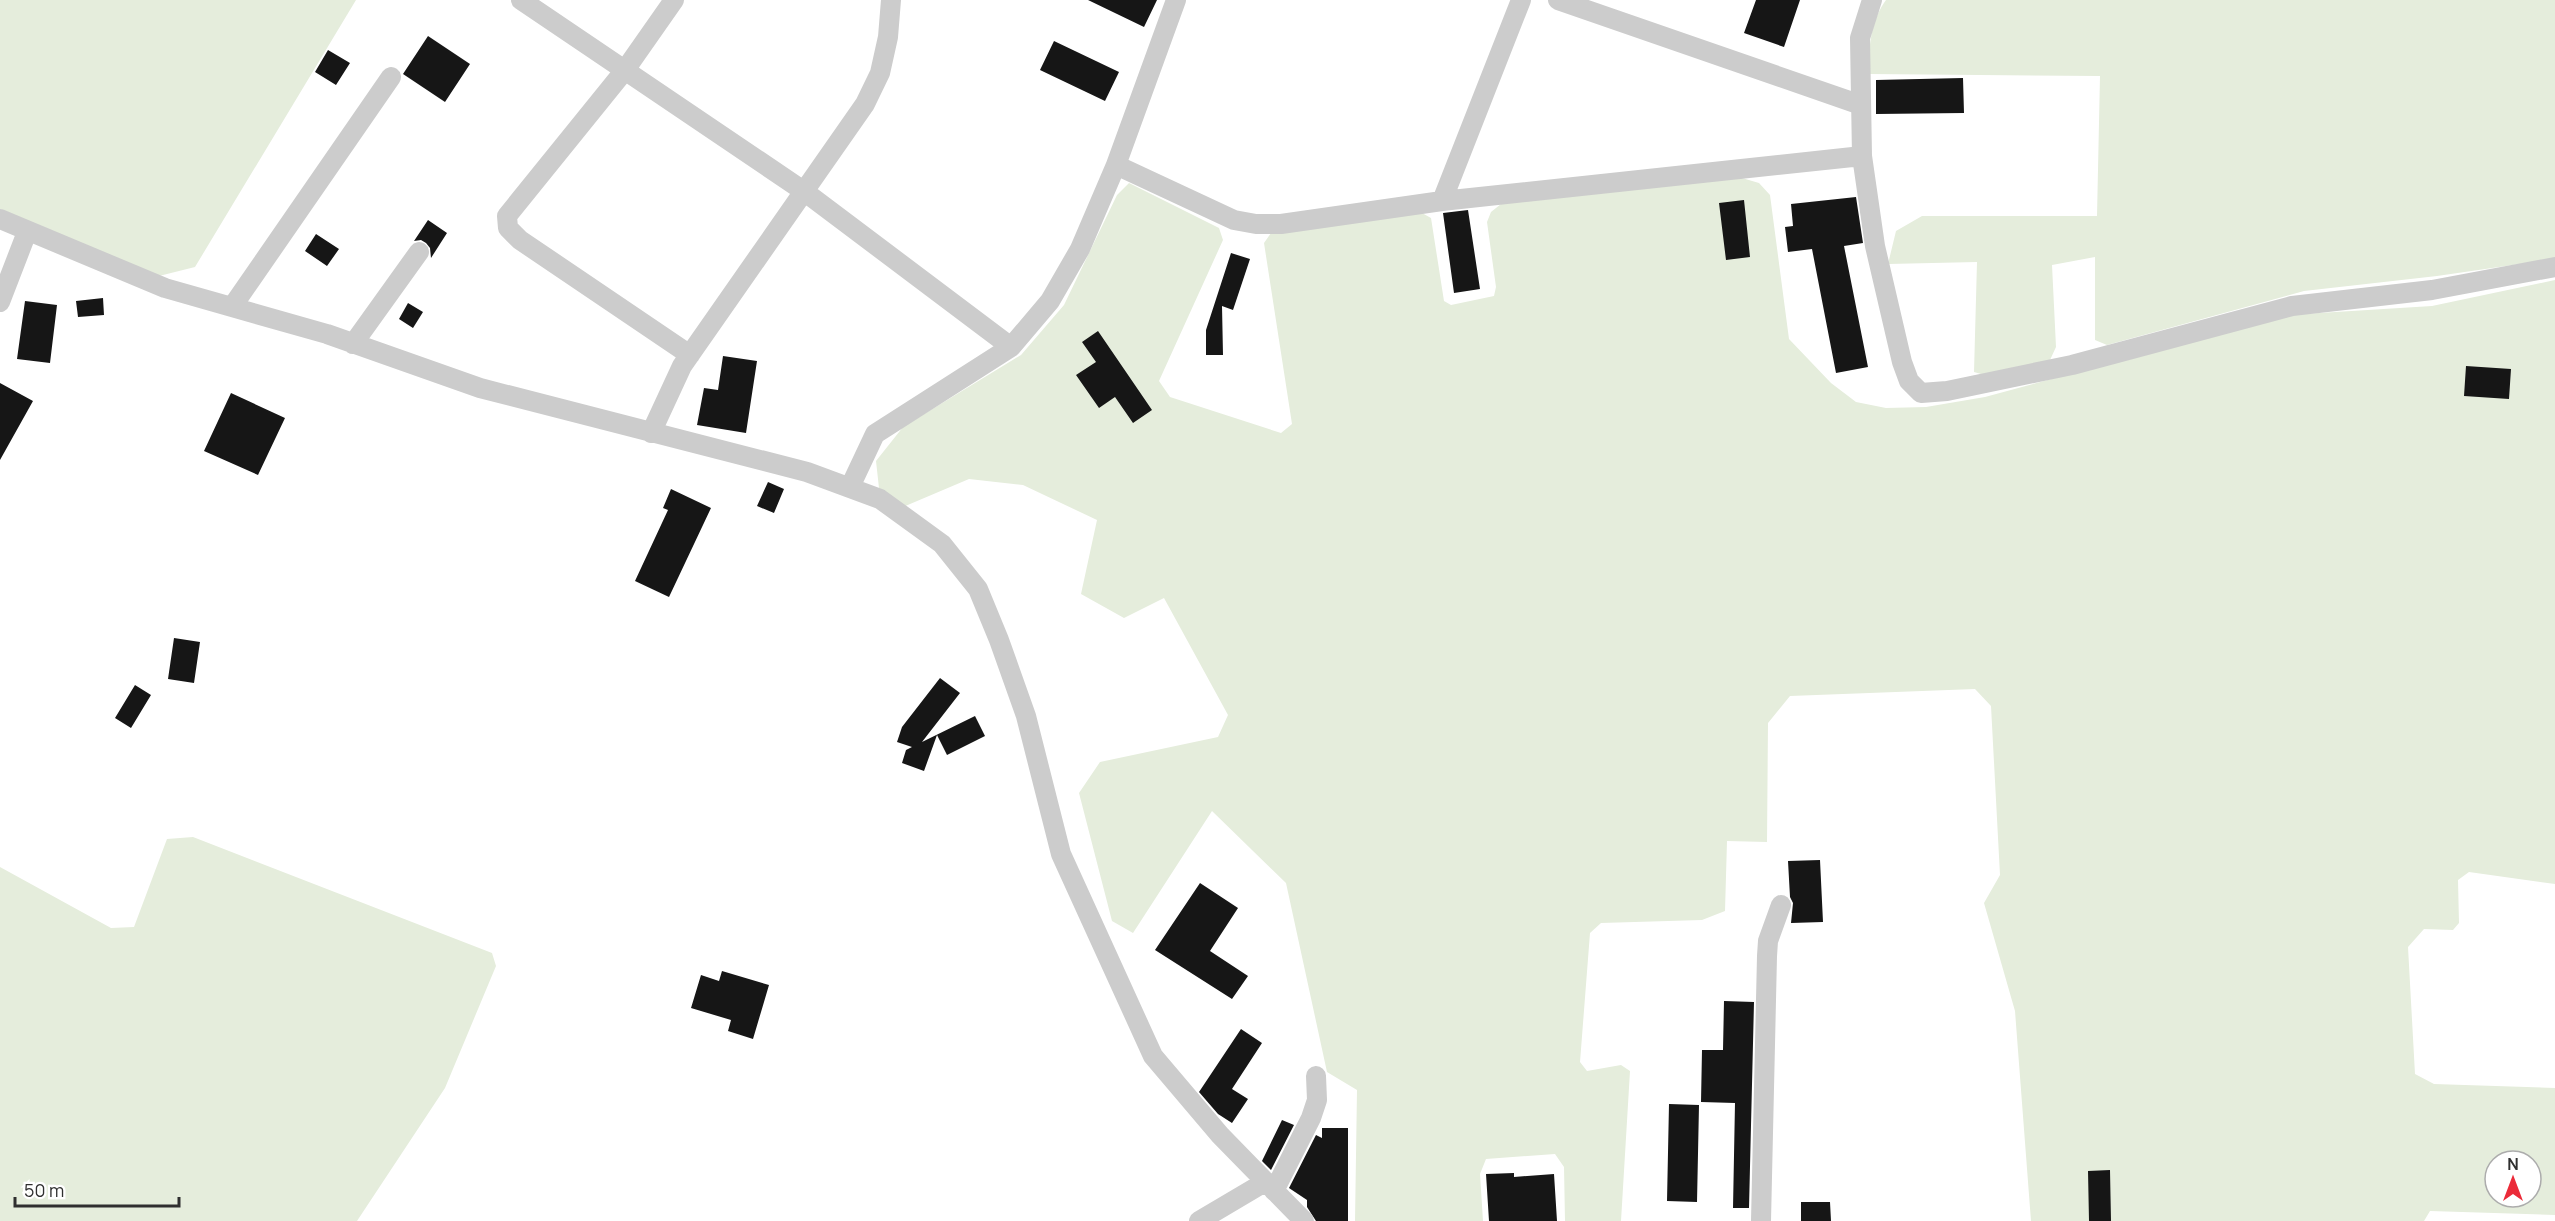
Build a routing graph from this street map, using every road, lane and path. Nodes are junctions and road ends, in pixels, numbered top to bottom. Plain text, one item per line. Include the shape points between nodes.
1 (521, 0) edge
2 (674, 0) edge
3 (891, 0) edge
4 (1176, 0) edge
5 (1521, 0) edge
6 (1558, 0) edge
7 (1872, 0) edge
8 (624, 70) junction
9 (390, 77) dead end
10 (1861, 105) junction
11 (1862, 156) junction
12 (1116, 165) junction
13 (805, 192) junction
14 (1442, 201) junction
15 (0, 219) edge
16 (27, 231) junction
17 (419, 252) dead end
18 (2555, 267) edge
19 (0, 302) edge
20 (232, 308) junction
21 (353, 344) junction
22 (1011, 346) junction
23 (690, 355) junction
24 (651, 433) junction
25 (850, 487) junction
26 (1781, 905) dead end
27 (1316, 1076) dead end
28 (1269, 1187) junction
29 (1199, 1221) edge
30 (1304, 1221) edge
31 (1761, 1221) edge

1 - 8 street
2 - 8 street
3 - 13 street via 880,73 865,104
4 - 12 street
5 - 14 street
6 - 10 street
7 - 10 street via 1860,38
8 - 13 street
8 - 23 street via 507,216 508,228 519,240
9 - 20 street
10 - 11 street
11 - 14 street
11 - 18 street via 1875,246 1902,362 1909,381 1921,393 1947,392 2072,365 2292,306 2432,291
12 - 14 street via 1234,220 1256,224 1281,224
12 - 22 street via 1080,249 1050,301
13 - 22 street
13 - 23 street
15 - 16 street
16 - 19 street
16 - 20 street via 165,288
17 - 21 street
20 - 21 street
21 - 24 street via 480,388
22 - 25 street via 875,434
23 - 24 street
24 - 25 street via 807,472
25 - 28 street via 880,499 942,544 978,589 1026,716 1061,854 1153,1056
26 - 31 street via 1768,941 1767,956
27 - 28 street via 1317,1100 1311,1118
28 - 29 street
28 - 30 street

